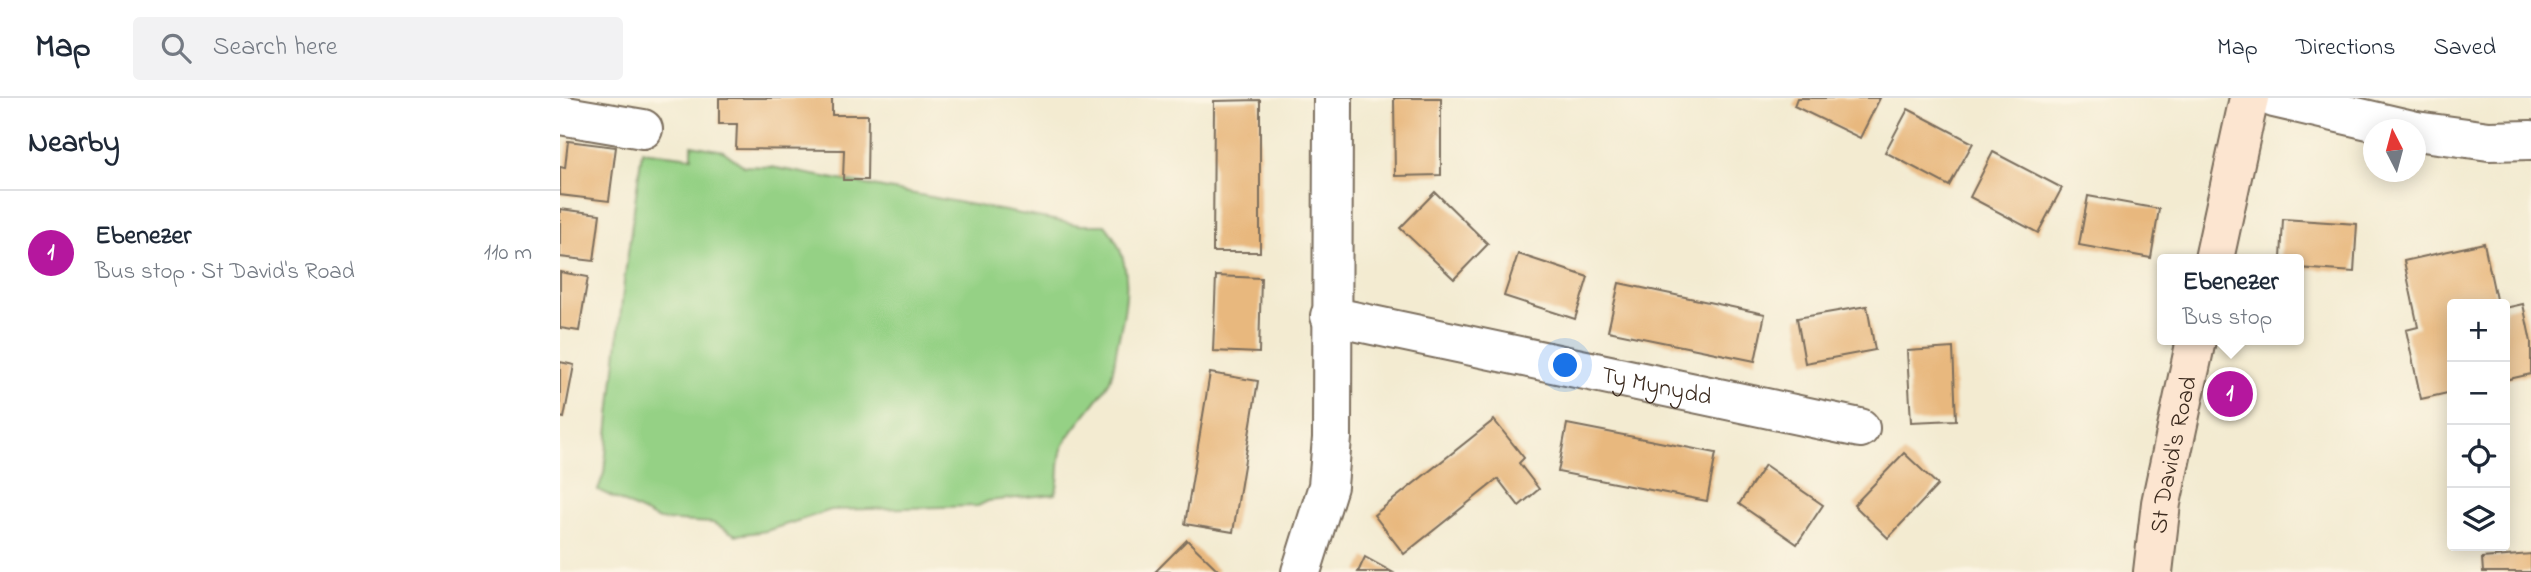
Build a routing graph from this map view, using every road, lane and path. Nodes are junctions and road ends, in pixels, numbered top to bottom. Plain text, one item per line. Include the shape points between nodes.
1 (1333, 98) edge
2 (2249, 98) edge
3 (2274, 98) edge
4 (560, 115) edge
5 (2366, 119) edge
6 (643, 129) dead end
7 (2426, 132) edge
8 (2531, 140) edge
9 (2215, 254) edge
10 (1330, 316) junction
11 (2195, 345) edge
12 (1860, 428) dead end
13 (1301, 572) edge
14 (2152, 572) edge

1 - 10 street
2 - 9 street
3 - 5 street
4 - 6 street
7 - 8 street via 2489,141
10 - 12 street, Ty Mynydd
10 - 13 street via 1328,486
11 - 14 street, St David's Road via 2161,503

